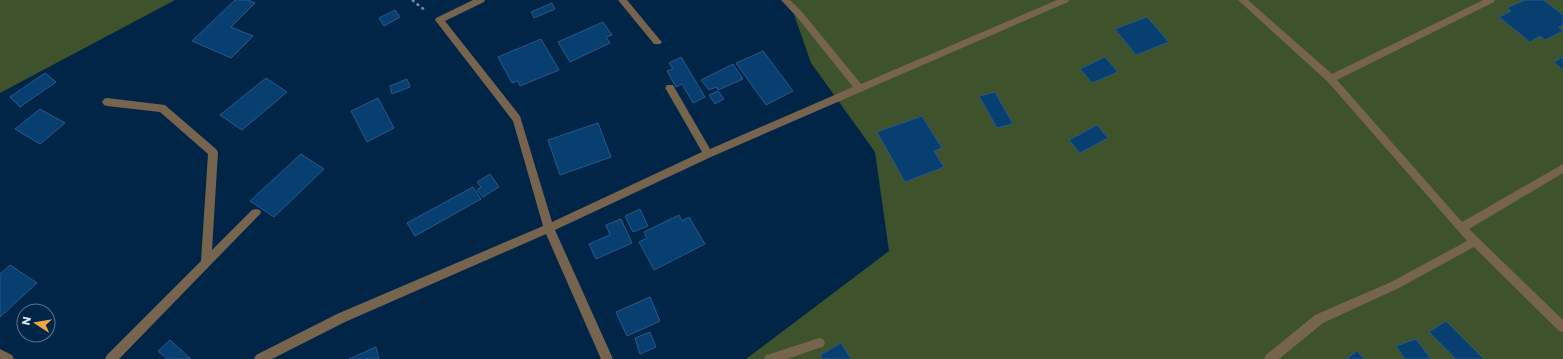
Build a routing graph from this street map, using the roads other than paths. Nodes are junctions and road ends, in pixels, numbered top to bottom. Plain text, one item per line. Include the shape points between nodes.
1 (482, 0) edge
2 (622, 0) edge
3 (785, 0) edge
4 (1065, 0) edge
5 (1242, 0) edge
6 (1491, 0) edge
7 (657, 42) dead end
8 (1331, 79) junction
9 (670, 88) dead end
10 (860, 89) junction
11 (107, 102) dead end
12 (708, 154) junction
13 (1563, 168) edge
14 (256, 213) dead end
15 (550, 228) junction
16 (1461, 228) junction
17 (1476, 241) junction
18 (206, 263) junction
19 (1563, 327) edge
20 (819, 343) dead end
21 (0, 354) edge
22 (8, 359) edge
23 (111, 359) edge
24 (260, 359) edge
25 (607, 359) edge
26 (770, 359) edge
27 (1270, 359) edge

1 - 15 street via 439,20 517,119
2 - 7 street
3 - 10 street
4 - 10 street
5 - 8 street
6 - 8 street
8 - 16 street
9 - 12 street
10 - 12 street
11 - 18 street via 162,108 213,152
12 - 15 street
13 - 16 street
14 - 18 street
15 - 24 street via 341,318
15 - 25 street
16 - 17 street
17 - 19 street
17 - 27 street via 1396,284 1318,319
18 - 23 street
20 - 26 street
21 - 22 street

